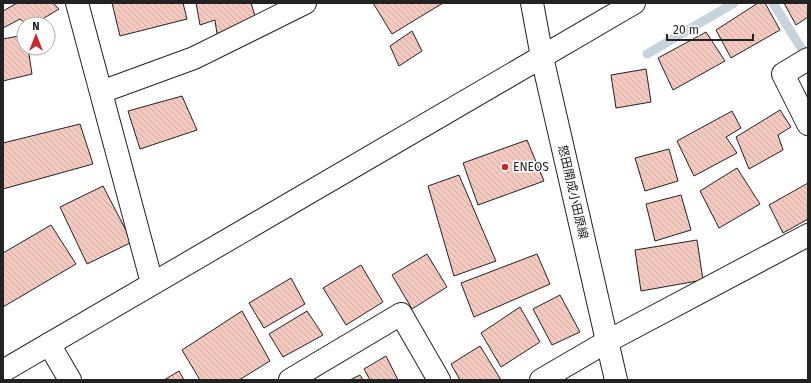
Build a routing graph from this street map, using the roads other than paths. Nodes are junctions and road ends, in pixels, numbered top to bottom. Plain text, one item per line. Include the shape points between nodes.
1 (77, 3) edge
2 (305, 3) edge
3 (532, 3) edge
4 (634, 3) edge
5 (542, 57) junction
6 (808, 58) edge
7 (101, 92) junction
8 (808, 124) edge
9 (808, 235) edge
10 (152, 283) junction
11 (608, 341) junction
12 (49, 344) junction
13 (3, 371) edge
14 (70, 380) edge
15 (290, 380) edge
16 (439, 380) edge
17 (540, 380) edge
18 (616, 380) edge

1 - 7 street
2 - 7 street via 194,58
3 - 5 street, 怒田開成小田原線
4 - 5 street
5 - 10 street
5 - 11 street, 怒田開成小田原線
6 - 8 street via 783,74
7 - 10 street
9 - 11 street
10 - 12 street
11 - 17 street
11 - 18 street, 怒田開成小田原線
12 - 13 street
12 - 14 street
15 - 16 street via 400,314

